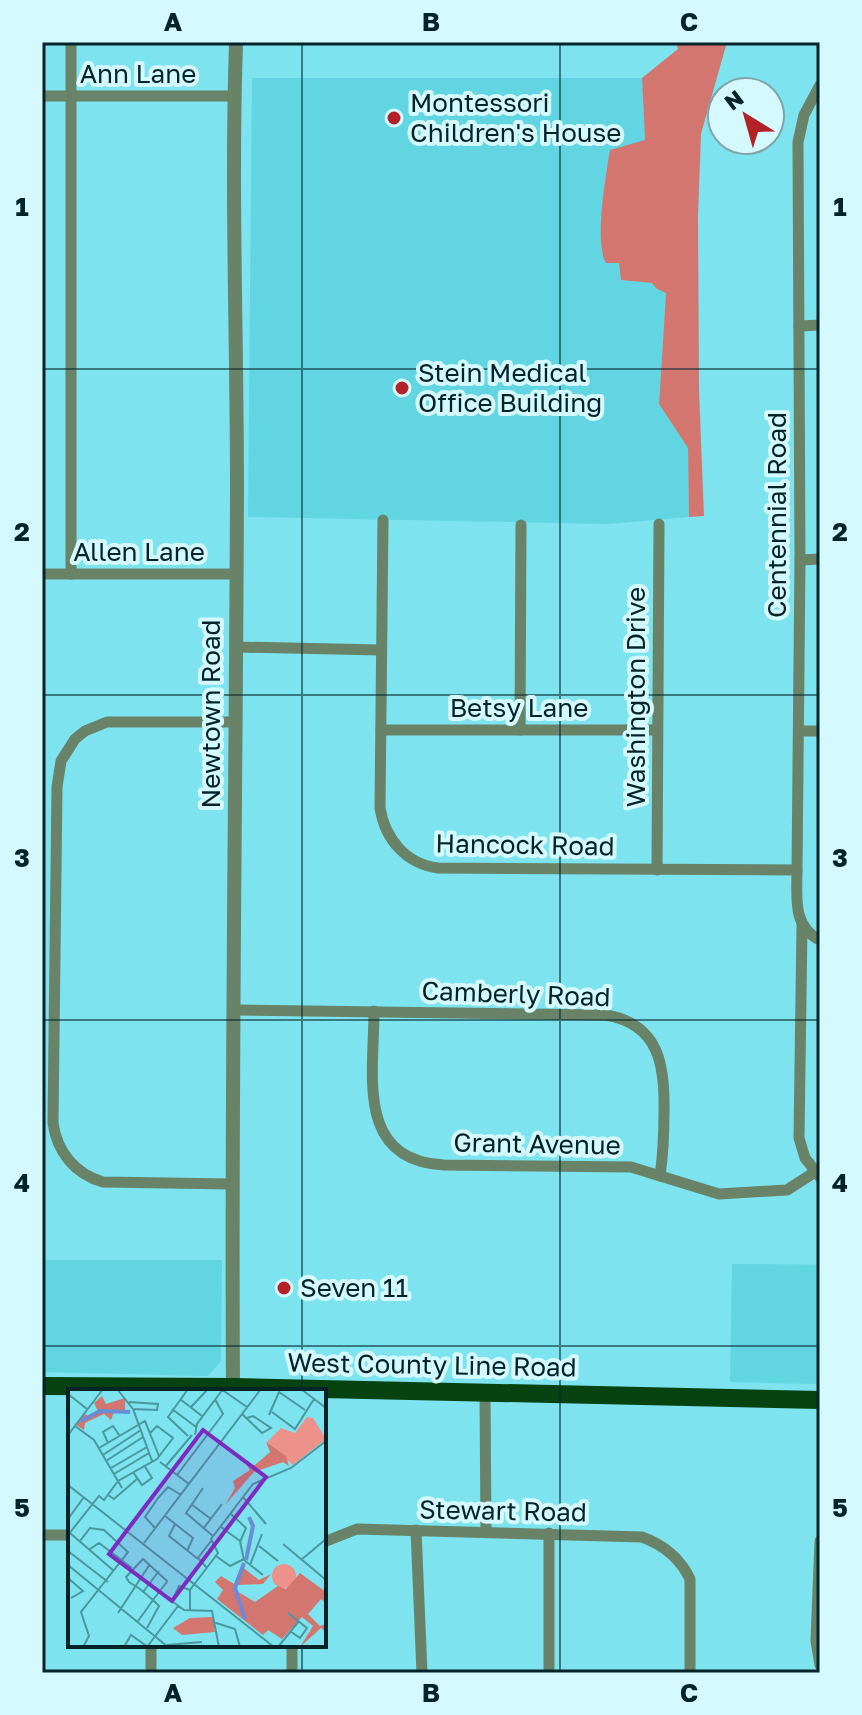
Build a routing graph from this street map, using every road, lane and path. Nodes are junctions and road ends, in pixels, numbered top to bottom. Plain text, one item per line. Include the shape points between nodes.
1 (71, 42) edge
2 (236, 42) edge
3 (820, 85) edge
4 (42, 96) edge
5 (72, 96) junction
6 (234, 96) junction
7 (820, 325) edge
8 (799, 326) junction
9 (383, 520) dead end
10 (659, 524) dead end
11 (521, 525) dead end
12 (820, 559) edge
13 (800, 560) junction
14 (42, 574) edge
15 (71, 574) junction
16 (236, 574) junction
17 (236, 647) junction
18 (381, 650) junction
19 (236, 722) junction
20 (381, 730) junction
21 (520, 730) junction
22 (657, 730) junction
23 (799, 731) junction
24 (820, 731) edge
25 (657, 870) junction
26 (797, 870) junction
27 (802, 925) junction
28 (820, 940) edge
29 (233, 1010) junction
30 (374, 1011) junction
31 (818, 1175) edge
32 (660, 1176) junction
33 (231, 1184) junction
34 (42, 1386) edge
35 (233, 1387) junction
36 (485, 1392) junction
37 (820, 1400) edge
38 (416, 1530) junction
39 (486, 1531) junction
40 (549, 1533) junction
41 (42, 1535) edge
42 (68, 1535) edge
43 (326, 1541) edge
44 (820, 1541) edge
45 (151, 1647) edge
46 (292, 1647) edge
47 (820, 1665) edge
48 (151, 1673) edge
49 (292, 1673) edge
50 (422, 1673) edge
51 (549, 1673) edge
52 (690, 1673) edge

1 - 5 street
2 - 6 street, Newtown Road
3 - 8 street, Centennial Road via 804,115 798,142
4 - 5 street, Ann Lane
5 - 6 street, Ann Lane
5 - 15 street
6 - 16 street, Newtown Road
7 - 8 street
8 - 13 street, Centennial Road
9 - 18 street, Hancock Road
10 - 22 street, Washington Drive
11 - 21 street
12 - 13 street
13 - 23 street, Centennial Road
14 - 15 street, Allen Lane
15 - 16 street, Allen Lane
16 - 17 street, Newtown Road
17 - 18 street
17 - 19 street, Newtown Road
18 - 20 street, Hancock Road
19 - 29 street, Newtown Road
19 - 33 street via 107,722 75,739 58,772 55,893 53,1123 59,1147 84,1173 103,1182
20 - 21 street, Betsy Lane
20 - 25 street, Hancock Road via 382,821 399,849 420,864
21 - 22 street, Betsy Lane
22 - 25 street, Washington Drive
23 - 24 street
23 - 26 street, Centennial Road
25 - 26 street, Hancock Road
26 - 27 street, Centennial Road
27 - 28 street
27 - 31 street, Centennial Road via 799,1138
29 - 30 street, Camberly Road
29 - 33 street, Newtown Road
30 - 32 street, Grant Avenue via 375,1115 390,1144 407,1157 430,1164 631,1167
30 - 32 street, Camberly Road via 606,1015 625,1020 651,1040 662,1062
31 - 32 street, Grant Avenue via 763,1194 708,1192
33 - 35 street, Newtown Road
34 - 35 main road, West County Line Road
35 - 36 main road, West County Line Road
36 - 37 main road, West County Line Road
36 - 39 street
38 - 39 street, Stewart Road
38 - 43 street, Stewart Road via 357,1529
38 - 50 street
39 - 40 street, Stewart Road
40 - 51 street
40 - 52 street, Stewart Road via 642,1537 677,1558 692,1594
41 - 42 street
44 - 47 street
45 - 48 street
46 - 49 street

